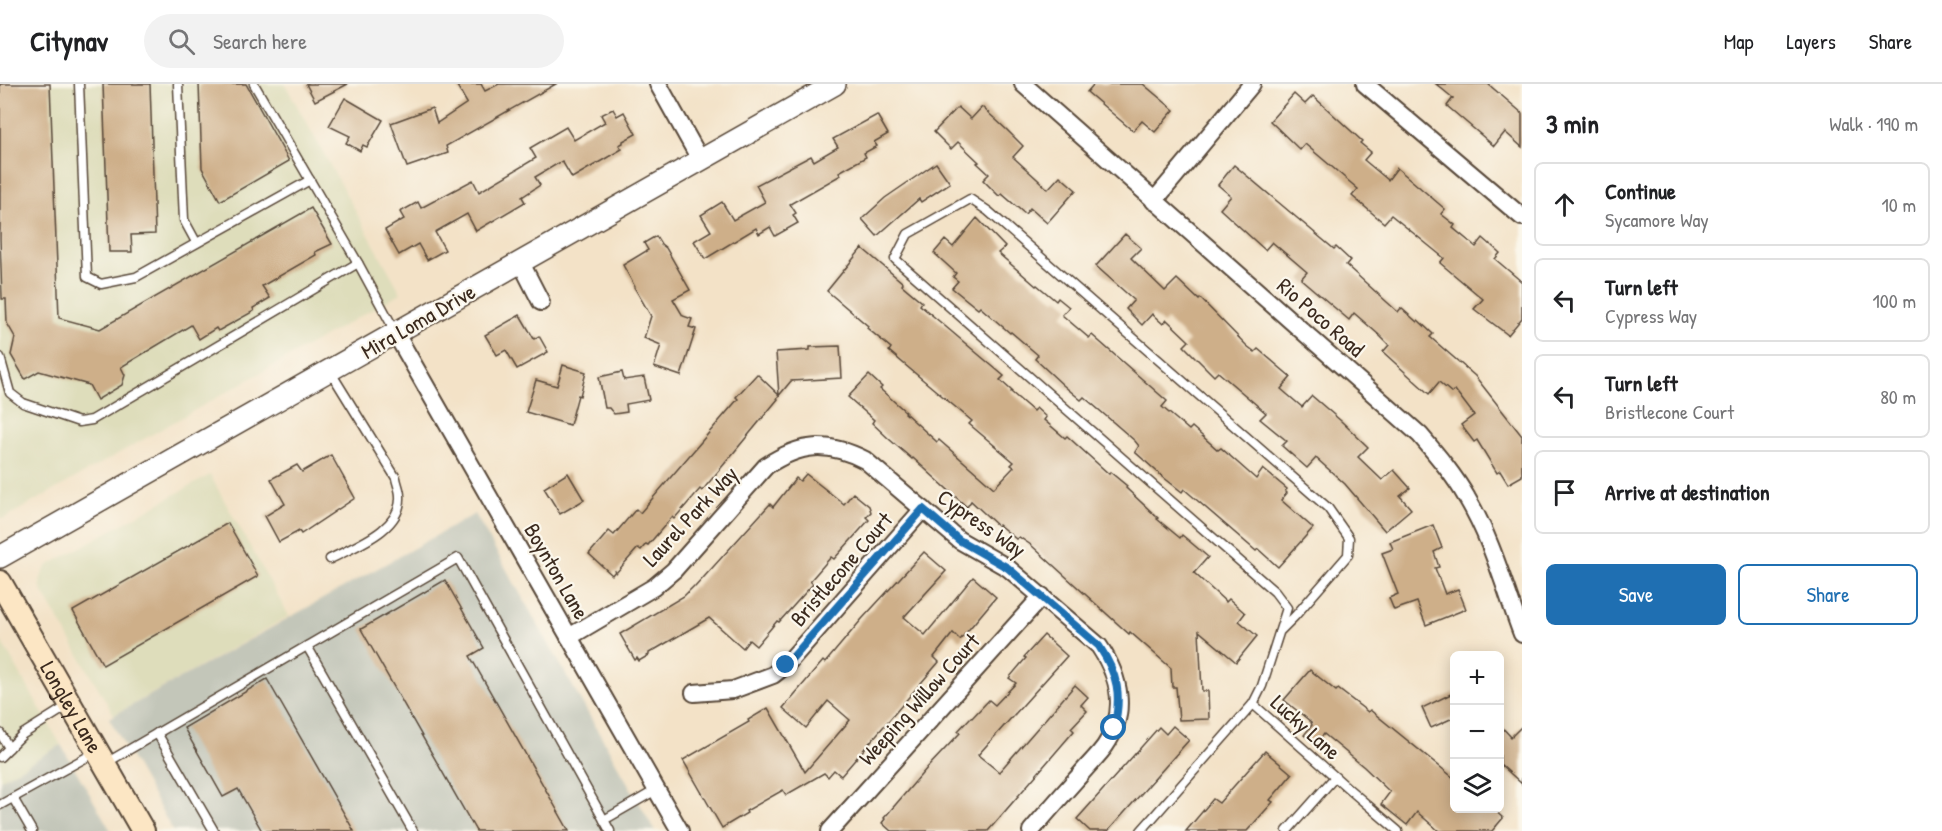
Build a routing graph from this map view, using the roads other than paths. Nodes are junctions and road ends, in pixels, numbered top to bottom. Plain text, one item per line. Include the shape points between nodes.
1 (79, 84) edge
2 (178, 84) edge
3 (254, 84) edge
4 (658, 84) edge
5 (836, 84) edge
6 (1023, 84) edge
7 (1252, 84) edge
8 (1365, 84) edge
9 (701, 160) junction
10 (310, 180) junction
11 (1154, 201) junction
12 (1522, 217) edge
13 (196, 242) junction
14 (358, 262) junction
15 (521, 263) junction
16 (541, 302) dead end
17 (396, 334) junction
18 (0, 357) edge
19 (330, 371) junction
20 (813, 447) joint
21 (923, 509) junction
22 (0, 557) edge
23 (330, 559) dead end
24 (0, 582) edge
25 (1041, 596) junction
26 (1518, 613) edge
27 (1280, 631) junction
28 (1522, 634) edge
29 (569, 637) junction
30 (307, 646) junction
31 (694, 693) dead end
32 (70, 704) junction
33 (1253, 704) junction
34 (0, 733) edge
35 (157, 733) junction
36 (9, 748) junction
37 (0, 757) edge
38 (100, 758) junction
39 (1335, 777) junction
40 (656, 790) junction
41 (13, 798) junction
42 (0, 805) edge
43 (604, 820) junction
44 (32, 831) edge
45 (142, 831) edge
46 (214, 831) edge
47 (413, 831) edge
48 (610, 831) edge
49 (680, 831) edge
50 (830, 831) edge
51 (1031, 831) edge
52 (1141, 831) edge
53 (1287, 831) edge
54 (1398, 831) edge

1 - 13 lane via 87,277 101,284 136,277
2 - 13 lane via 184,220
3 - 10 lane
4 - 9 street
5 - 9 street, Mira Loma Drive
6 - 11 street, Rio Poco Road
7 - 11 street
8 - 12 street
9 - 15 street, Mira Loma Drive
10 - 13 lane
10 - 14 lane
11 - 26 street, Rio Poco Road via 1420,435 1467,498
14 - 17 lane
14 - 18 lane via 92,420 79,422 22,403 10,393
15 - 16 street
15 - 17 street, Mira Loma Drive
17 - 19 street, Mira Loma Drive
17 - 29 street, Boynton Lane
19 - 22 street, Mira Loma Drive
19 - 23 lane via 396,478 400,496 399,509 391,523
20 - 21 street, Cypress Way via 848,451 865,460
20 - 29 street, Laurel Park Way via 799,449 766,466 675,570 654,588
21 - 25 street, Cypress Way via 959,540 1008,568
21 - 31 street, Bristlecone Court via 786,665 773,675 733,690
24 - 32 main road, Longley Lane
25 - 50 street, Weeping Willow Court
25 - 51 street, Cypress Way via 1099,646 1110,662 1119,697 1114,728 1105,746
26 - 28 street, Rio Poco Road
27 - 27 lane via 1287,608 1275,592 895,259 908,234 970,199 1328,508 1348,538 1348,555
27 - 33 lane
29 - 40 street, Boynton Lane
30 - 35 lane
30 - 43 lane via 458,558
30 - 47 lane
32 - 36 lane via 23,734
32 - 38 main road, Longley Lane
33 - 39 lane, Lucky Lane
33 - 52 lane
34 - 36 lane
35 - 38 lane
35 - 46 lane
36 - 37 lane
38 - 41 lane
38 - 45 main road, Longley Lane
39 - 53 lane, Lucky Lane
39 - 54 lane, Lucky Lane
40 - 43 lane
40 - 49 street, Boynton Lane
41 - 42 lane
41 - 44 lane
43 - 48 lane

